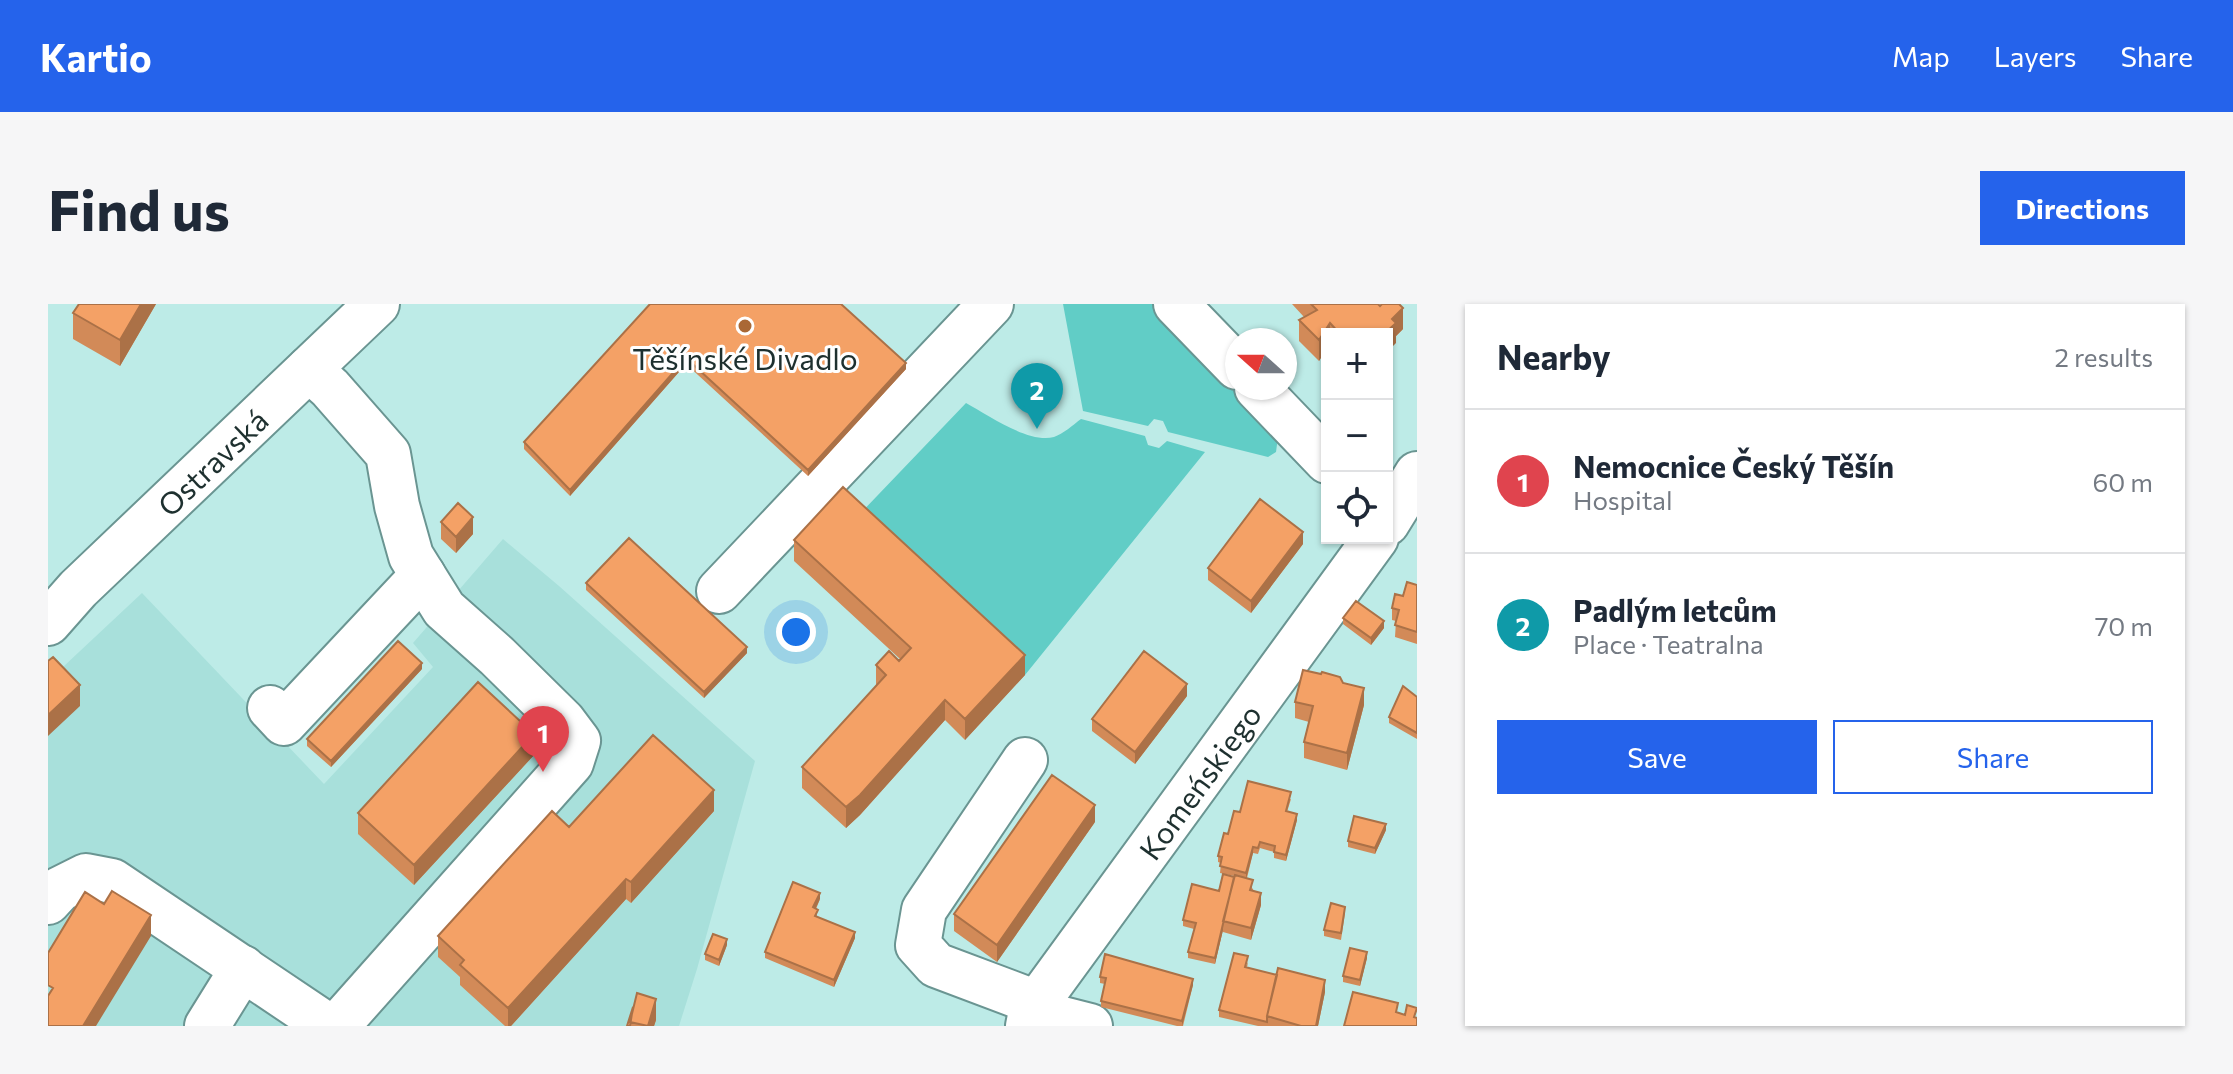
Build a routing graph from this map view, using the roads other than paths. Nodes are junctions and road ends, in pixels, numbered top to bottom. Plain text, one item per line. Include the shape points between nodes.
1 (377, 304) edge
2 (991, 304) edge
3 (1176, 304) edge
4 (1225, 355) edge
5 (309, 369) junction
6 (1269, 400) edge
7 (1321, 455) edge
8 (1417, 474) edge
9 (1393, 513) edge
10 (1393, 527) edge
11 (1372, 544) edge
12 (1417, 545) edge
13 (423, 575) junction
14 (719, 591) dead end
15 (48, 623) edge
16 (270, 708) dead end
17 (1025, 760) dead end
18 (48, 902) edge
19 (243, 968) junction
20 (1032, 1013) edge
21 (207, 1026) edge
22 (328, 1026) edge
23 (337, 1026) edge
24 (1090, 1026) edge

1 - 5 street, Ostravská
2 - 14 street
3 - 4 street
5 - 13 street via 388,454 411,556
5 - 15 street, Ostravská
6 - 7 street
8 - 9 street
10 - 12 street
11 - 20 street, Komeńskiego
13 - 16 street via 284,723
13 - 23 street via 444,609 578,741 571,763
17 - 20 street via 924,910 918,945 936,965
18 - 19 street via 86,876 112,881
19 - 21 street
19 - 22 street
20 - 24 street

